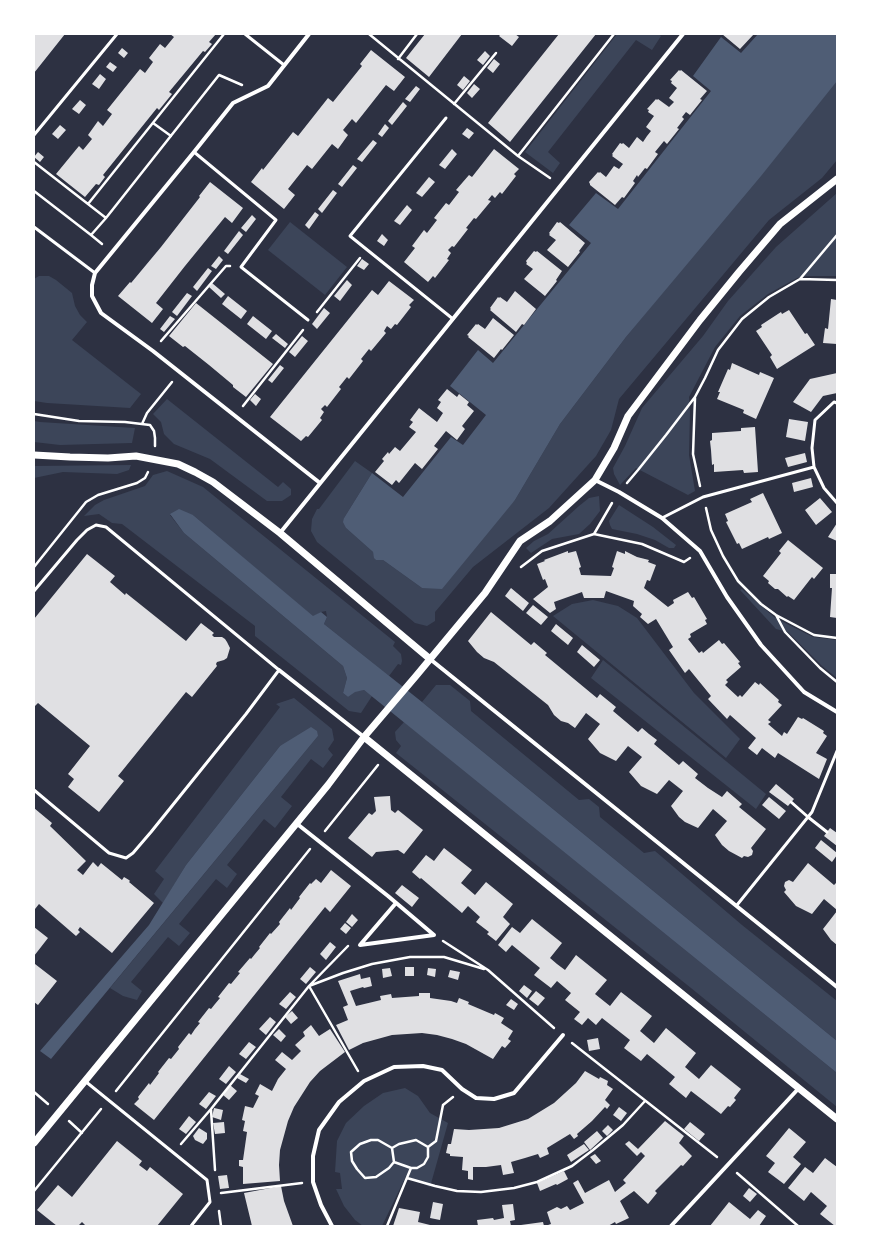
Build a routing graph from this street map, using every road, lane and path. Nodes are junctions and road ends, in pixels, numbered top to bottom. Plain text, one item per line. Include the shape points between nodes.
1 (117, 34) edge
2 (224, 34) edge
3 (245, 34) edge
4 (309, 34) edge
5 (369, 34) edge
6 (417, 34) edge
7 (614, 34) edge
8 (683, 34) edge
9 (496, 53) dead end
10 (398, 59) junction
11 (284, 65) junction
12 (257, 92) junction
13 (454, 104) junction
14 (446, 118) dead end
15 (153, 123) junction
16 (34, 135) edge
17 (171, 136) junction
18 (194, 152) junction
19 (518, 156) junction
20 (34, 162) edge
21 (837, 179) edge
22 (560, 185) junction
23 (34, 191) edge
24 (88, 204) junction
25 (106, 218) junction
26 (34, 227) edge
27 (91, 235) junction
28 (837, 235) edge
29 (367, 250) junction
30 (112, 252) junction
31 (241, 267) junction
32 (94, 273) junction
33 (800, 279) junction
34 (837, 280) edge
35 (315, 316) dead end
36 (452, 319) junction
37 (308, 320) dead end
38 (305, 327) dead end
39 (153, 351) junction
40 (180, 372) junction
41 (837, 403) edge
42 (235, 416) junction
43 (142, 424) dead end
44 (34, 454) edge
45 (814, 467) junction
46 (595, 480) junction
47 (320, 483) junction
48 (619, 492) junction
49 (837, 503) edge
50 (662, 518) junction
51 (280, 533) junction
52 (594, 534) junction
53 (700, 552) junction
54 (516, 570) dead end
55 (34, 592) edge
56 (761, 604) dead end
57 (776, 615) junction
58 (837, 638) edge
59 (430, 659) junction
60 (279, 670) junction
61 (837, 682) edge
62 (837, 712) edge
63 (364, 737) junction
64 (837, 750) edge
65 (386, 754) junction
66 (34, 790) edge
67 (791, 802) dead end
68 (808, 817) junction
69 (296, 823) junction
70 (827, 832) dead end
71 (317, 840) junction
72 (396, 903) junction
73 (737, 905) junction
74 (434, 936) junction
75 (352, 942) dead end
76 (488, 970) junction
77 (310, 986) junction
78 (837, 987) edge
79 (562, 1035) junction
80 (85, 1081) junction
81 (364, 1081) junction
82 (799, 1088) junction
83 (462, 1089) junction
84 (109, 1100) junction
85 (645, 1101) junction
86 (211, 1109) junction
87 (837, 1119) edge
88 (34, 1143) edge
89 (180, 1144) dead end
90 (428, 1147) junction
91 (392, 1148) junction
92 (394, 1162) junction
93 (727, 1165) junction
94 (412, 1168) junction
95 (215, 1170) dead end
96 (407, 1178) junction
97 (312, 1182) junction
98 (34, 1191) edge
99 (217, 1193) dead end
100 (218, 1206) dead end
101 (191, 1226) edge
102 (221, 1226) edge
103 (332, 1226) edge
104 (387, 1226) edge
105 (671, 1226) edge
106 (798, 1226) edge

1 - 16 lane
2 - 15 path
3 - 11 lane
4 - 11 street
5 - 10 path
6 - 10 path
7 - 19 path
8 - 22 street
9 - 13 path
10 - 13 path
11 - 12 street via 268,86
12 - 17 path via 218,75
12 - 18 street via 233,103
13 - 19 path
14 - 29 lane via 350,236
15 - 17 path
15 - 24 path
17 - 25 path
18 - 30 street
18 - 31 lane via 276,220
19 - 22 path
20 - 24 path
21 - 46 street via 780,224 700,320 628,416 614,448
22 - 36 street
23 - 27 path
24 - 25 path
25 - 27 path
26 - 32 lane
27 - 30 path
28 - 33 path
29 - 35 path
29 - 36 lane
30 - 32 street
31 - 37 lane
31 - 39 path via 226,266
32 - 39 street via 92,296 101,313
33 - 34 path
33 - 48 path via 769,297 742,319 718,350 695,397
36 - 47 street
38 - 42 path
39 - 40 street
40 - 42 street
40 - 43 path via 147,412
41 - 45 lane via 834,402 815,420 812,448
42 - 47 street
44 - 51 street via 101,458 136,456 178,464 213,482
45 - 49 lane via 824,488
45 - 50 lane via 703,496
46 - 48 street
46 - 59 street via 550,521 520,541 485,593
47 - 51 street
48 - 50 street
48 - 52 path
50 - 53 street
51 - 59 street
52 - 53 path via 642,544 684,562
52 - 54 path via 542,552
53 - 62 street via 727,597 761,645 804,692
55 - 60 lane via 86,530 96,525 106,527
56 - 57 path
57 - 58 path via 814,635
57 - 61 path via 785,632
59 - 63 street
59 - 73 street
60 - 63 street
60 - 66 lane via 151,832 126,858 109,853
63 - 65 street
63 - 69 street
64 - 68 lane
65 - 71 path
65 - 82 street
67 - 68 lane
68 - 70 lane
68 - 73 lane
69 - 71 street
69 - 80 street
71 - 72 street
71 - 84 path
72 - 74 street
72 - 74 street via 360,945
73 - 78 street
74 - 76 path
75 - 77 path
76 - 77 path via 444,957 410,957 372,964
76 - 79 path
77 - 81 path
77 - 86 path
79 - 83 street via 514,1093 494,1099 476,1098
79 - 85 path
80 - 84 lane
80 - 88 street
81 - 83 street via 394,1067 423,1066 442,1070
81 - 97 street via 339,1102 319,1130 313,1156
82 - 87 street
82 - 93 street
83 - 90 path via 444,1104 436,1141
84 - 98 path
84 - 101 lane via 207,1180 210,1202
85 - 93 path
85 - 96 path via 623,1125 572,1166 537,1182 481,1192 457,1191
86 - 89 path
86 - 95 path
90 - 91 path via 416,1140
90 - 94 path via 428,1157 424,1164
91 - 92 path
91 - 92 path via 378,1140 371,1140 360,1144 351,1152 352,1160 366,1178 376,1177
92 - 94 path
93 - 105 street
93 - 106 path
94 - 96 path
96 - 104 path
97 - 99 path
97 - 103 street
100 - 102 path

